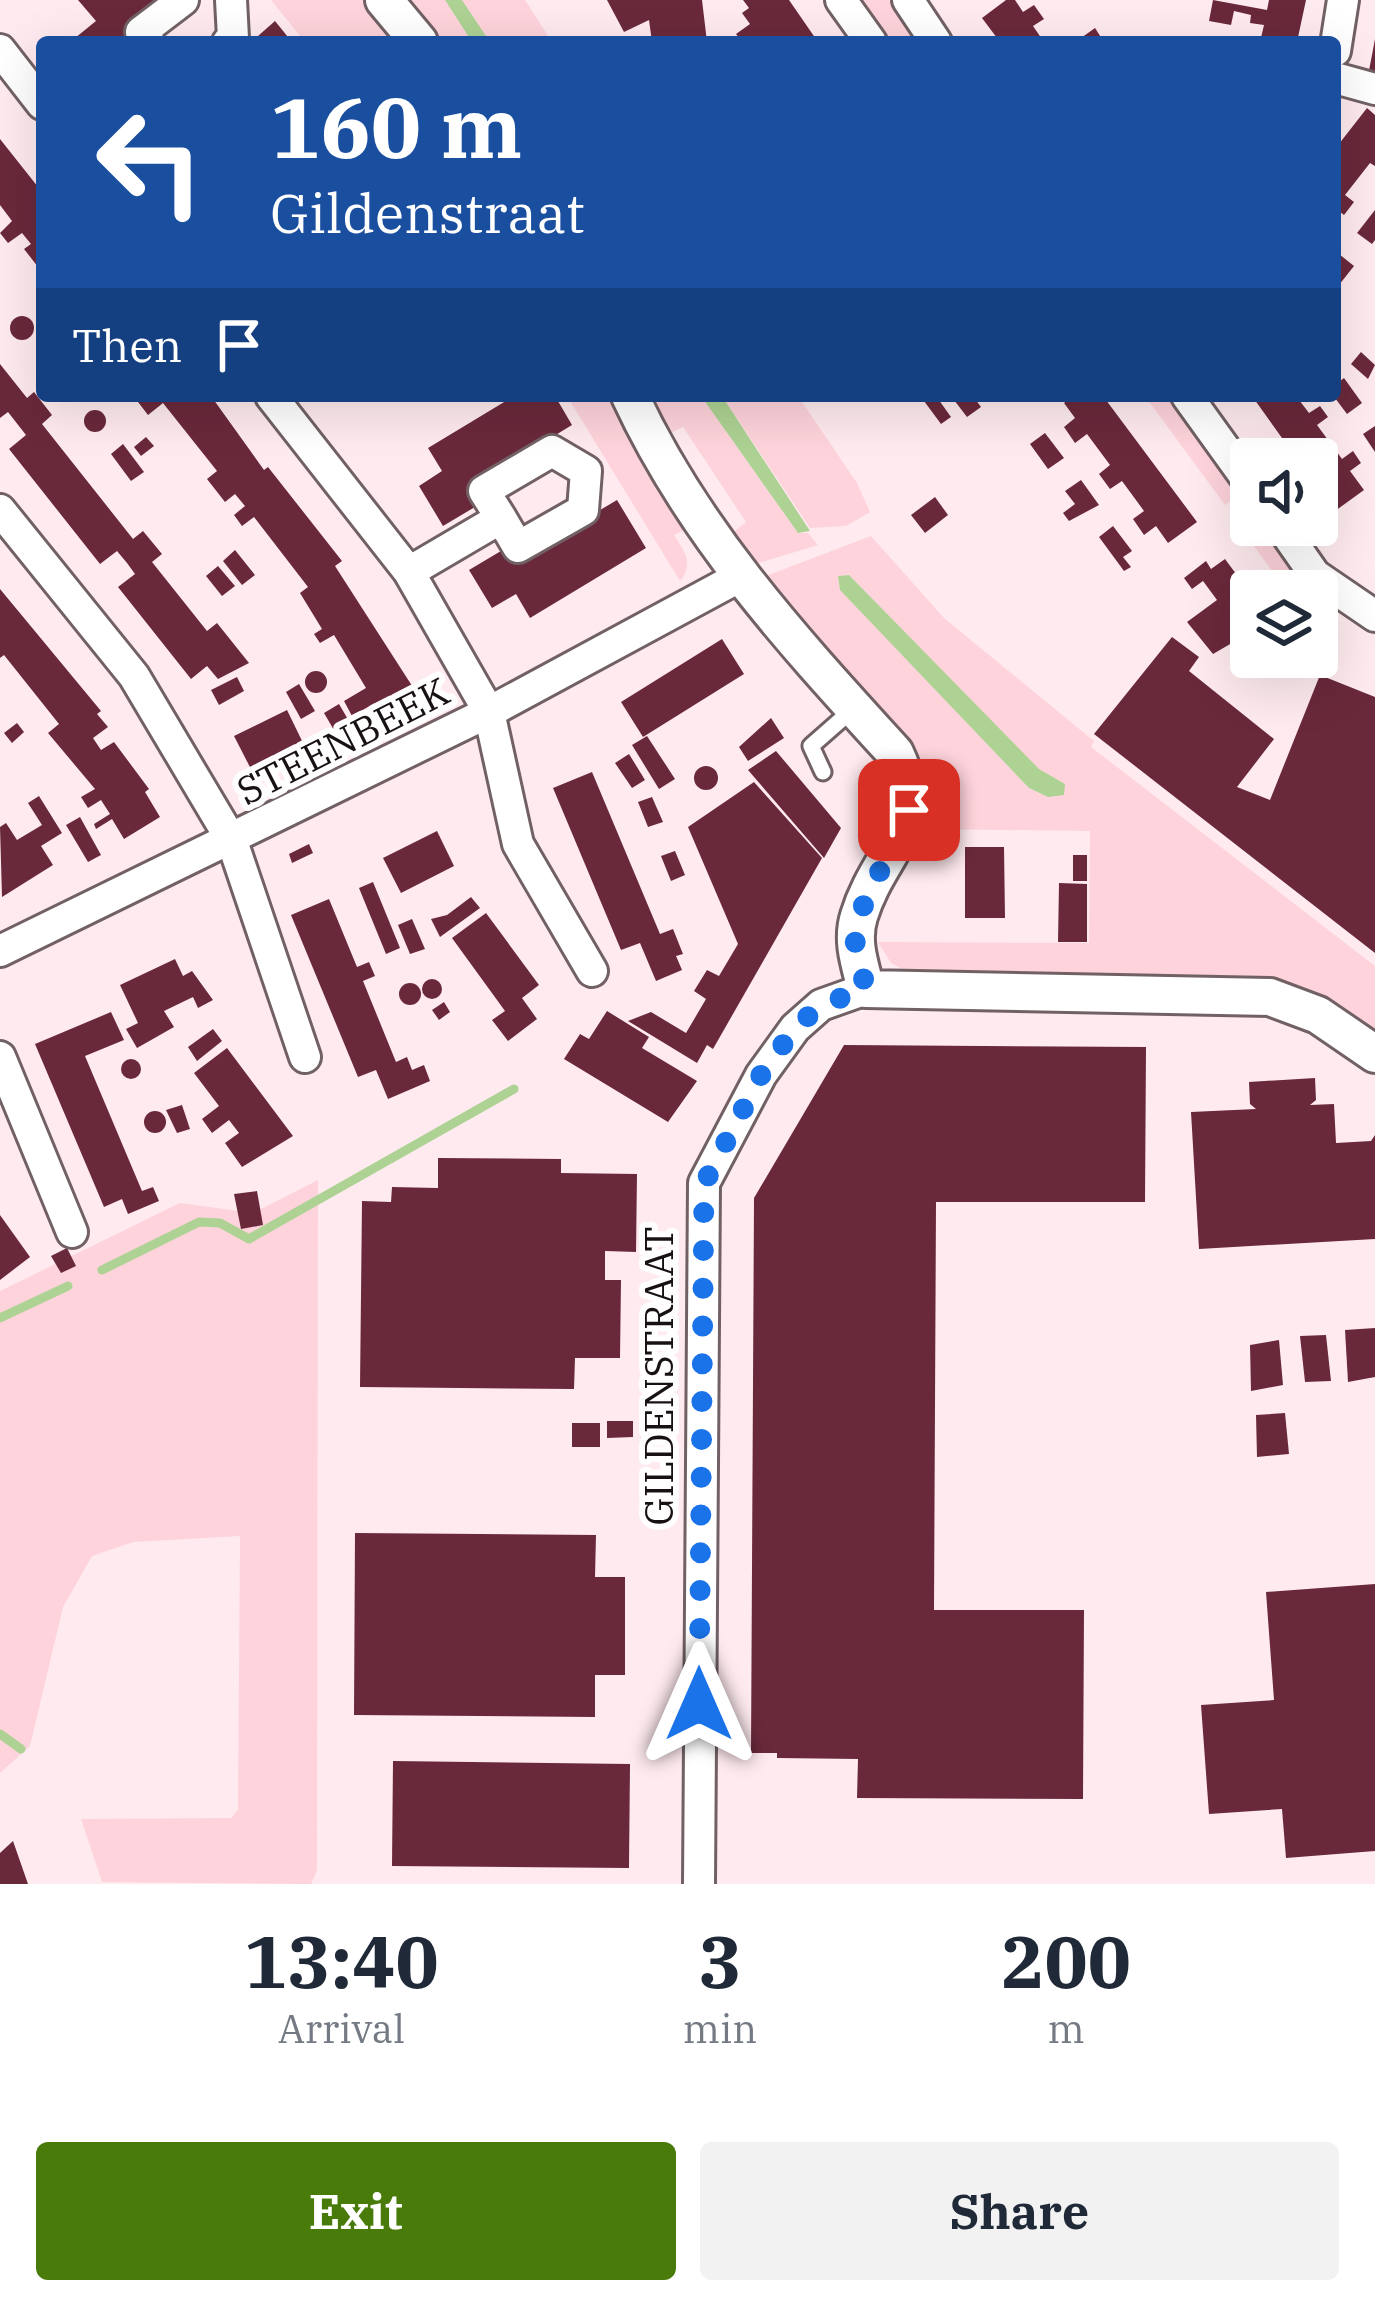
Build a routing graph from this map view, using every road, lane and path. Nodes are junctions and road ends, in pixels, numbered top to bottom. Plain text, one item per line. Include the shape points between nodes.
1 (183, 0) edge
2 (231, 0) edge
3 (384, 0) edge
4 (842, 0) edge
5 (908, 0) edge
6 (1343, 0) edge
7 (144, 36) edge
8 (233, 36) edge
9 (414, 36) edge
10 (867, 36) edge
11 (933, 36) edge
12 (1337, 36) edge
13 (0, 50) edge
14 (1341, 80) edge
15 (1375, 89) edge
16 (36, 96) edge
17 (276, 402) edge
18 (633, 402) edge
19 (1190, 402) edge
20 (1230, 456) edge
21 (0, 510) edge
22 (501, 518) dead end
23 (1295, 546) edge
24 (409, 572) junction
25 (740, 577) junction
26 (1375, 616) edge
27 (855, 709) junction
28 (489, 712) junction
29 (823, 772) dead end
30 (232, 841) junction
31 (0, 951) edge
32 (592, 971) dead end
33 (866, 989) junction
34 (1375, 1054) edge
35 (0, 1057) edge
36 (305, 1057) dead end
37 (71, 1232) dead end
38 (699, 1884) edge

1 - 7 street
2 - 8 street
3 - 9 street
4 - 10 street
5 - 11 street
6 - 12 street
13 - 16 street
14 - 15 street
17 - 24 street
18 - 25 street via 675,483
19 - 20 street
21 - 30 street via 134,676
22 - 24 street
23 - 26 street via 1315,574
24 - 28 street
25 - 27 street
25 - 28 street, STEENBEEK
27 - 29 lane via 811,746
27 - 33 street via 908,780 909,810 859,915 855,944
28 - 30 street, STEENBEEK
28 - 32 street, STEENBEEK via 518,844
30 - 31 street, STEENBEEK
30 - 36 street, STEENBEEK
33 - 34 street via 1270,997 1318,1015
33 - 38 street, GILDENSTRAAT via 821,1005 795,1028 704,1184
35 - 37 street

